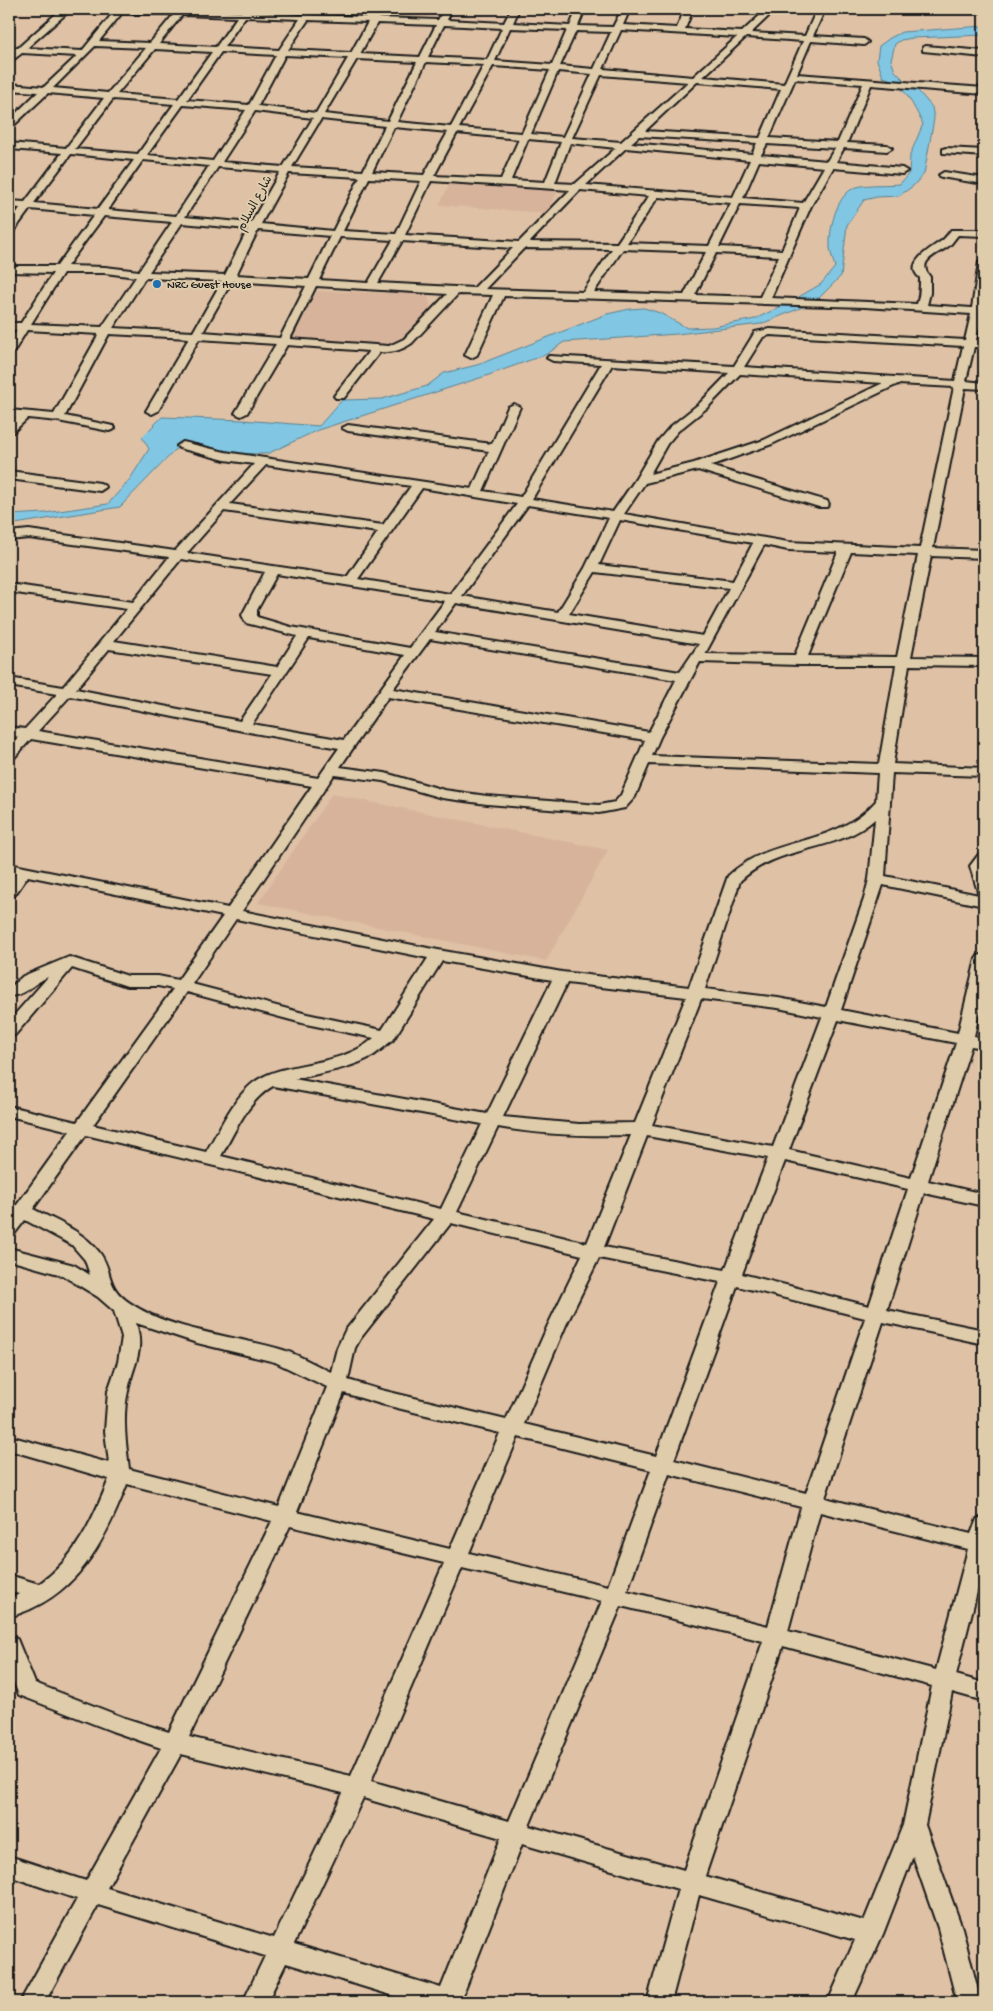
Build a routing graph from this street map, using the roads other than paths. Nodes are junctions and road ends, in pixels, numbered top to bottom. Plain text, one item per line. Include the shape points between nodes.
1 (48, 9) edge
2 (66, 9) edge
3 (110, 9) edge
4 (311, 9) edge
5 (380, 9) edge
6 (448, 9) edge
7 (515, 9) edge
8 (581, 9) edge
9 (626, 9) edge
10 (689, 9) edge
11 (772, 9) edge
12 (821, 9) edge
13 (972, 9) edge
14 (984, 9) edge
15 (120, 10) edge
16 (181, 10) edge
17 (244, 12) edge
18 (305, 18) junction
19 (373, 21) junction
20 (441, 23) junction
21 (507, 26) junction
22 (573, 28) junction
23 (617, 29) junction
24 (680, 31) junction
25 (744, 34) junction
26 (808, 38) junction
27 (864, 42) dead end
28 (94, 43) junction
29 (152, 47) junction
30 (9, 49) edge
31 (926, 49) dead end
32 (19, 50) junction
33 (216, 50) junction
34 (282, 52) junction
35 (84, 54) junction
36 (984, 54) edge
37 (354, 56) junction
38 (424, 59) junction
39 (9, 60) edge
40 (490, 63) junction
41 (554, 68) junction
42 (598, 71) junction
43 (792, 76) junction
44 (695, 79) junction
45 (868, 82) junction
46 (9, 87) edge
47 (788, 87) junction
48 (46, 90) junction
49 (984, 91) edge
50 (110, 96) junction
51 (182, 101) junction
52 (252, 108) junction
53 (317, 116) junction
54 (390, 124) junction
55 (9, 125) edge
56 (454, 129) junction
57 (638, 133) junction
58 (525, 135) junction
59 (567, 139) junction
60 (762, 142) junction
61 (626, 145) junction
62 (9, 146) edge
63 (841, 146) junction
64 (887, 148) dead end
65 (946, 151) dead end
66 (69, 152) junction
67 (984, 153) edge
68 (754, 157) junction
69 (140, 158) junction
70 (216, 164) junction
71 (832, 164) junction
72 (286, 170) junction
73 (902, 171) dead end
74 (368, 174) junction
75 (944, 175) dead end
76 (428, 176) junction
77 (984, 181) edge
78 (505, 182) junction
79 (549, 184) junction
80 (578, 187) junction
81 (655, 194) junction
82 (737, 200) junction
83 (9, 204) edge
84 (28, 206) junction
85 (806, 206) junction
86 (99, 213) junction
87 (176, 221) junction
88 (254, 228) junction
89 (9, 230) edge
90 (984, 233) edge
91 (338, 234) junction
92 (399, 238) junction
93 (520, 245) junction
94 (620, 246) junction
95 (712, 248) junction
96 (786, 253) junction
97 (984, 262) edge
98 (9, 269) edge
99 (59, 271) junction
100 (143, 275) junction
101 (229, 278) junction
102 (313, 283) junction
103 (371, 286) junction
104 (455, 291) junction
105 (477, 291) junction
106 (500, 292) junction
107 (586, 296) junction
108 (688, 298) junction
109 (764, 301) junction
110 (920, 308) junction
111 (980, 312) edge
112 (9, 326) edge
113 (25, 327) junction
114 (106, 330) junction
115 (196, 336) junction
116 (283, 342) junction
117 (977, 343) edge
118 (376, 349) junction
119 (9, 351) edge
120 (471, 355) dead end
121 (553, 358) dead end
122 (609, 361) junction
123 (737, 370) junction
124 (896, 381) junction
125 (960, 384) junction
126 (984, 386) edge
127 (340, 396) dead end
128 (514, 407) dead end
129 (152, 411) dead end
130 (9, 413) edge
131 (26, 414) junction
132 (241, 414) dead end
133 (58, 418) junction
134 (109, 428) dead end
135 (348, 428) dead end
136 (9, 430) edge
137 (184, 446) dead end
138 (495, 448) junction
139 (263, 461) junction
140 (698, 466) junction
141 (9, 475) edge
142 (640, 480) junction
143 (419, 484) junction
144 (100, 487) dead end
145 (476, 493) junction
146 (526, 501) junction
147 (823, 504) dead end
148 (222, 507) junction
149 (616, 516) junction
150 (386, 529) junction
151 (9, 536) edge
152 (760, 541) junction
153 (846, 549) junction
154 (925, 552) junction
155 (984, 554) edge
156 (177, 556) junction
157 (591, 568) junction
158 (272, 570) junction
159 (350, 581) junction
160 (736, 586) junction
161 (9, 588) edge
162 (450, 599) junction
163 (135, 606) junction
164 (561, 617) junction
165 (304, 634) junction
166 (424, 634) junction
167 (706, 641) junction
168 (105, 644) junction
169 (412, 652) junction
170 (696, 658) junction
171 (799, 661) junction
172 (902, 661) junction
173 (984, 662) edge
174 (279, 671) junction
175 (684, 676) junction
176 (9, 682) edge
177 (67, 691) junction
178 (384, 692) junction
179 (244, 727) junction
180 (9, 731) edge
181 (28, 735) junction
182 (653, 736) junction
183 (348, 745) junction
184 (9, 756) edge
185 (644, 760) junction
186 (886, 768) junction
187 (330, 770) junction
188 (984, 772) edge
189 (321, 783) junction
190 (883, 802) junction
191 (984, 857) edge
192 (16, 869) edge
193 (877, 879) junction
194 (984, 892) edge
195 (9, 893) edge
196 (984, 901) edge
197 (233, 914) junction
198 (438, 955) junction
199 (984, 959) edge
200 (69, 962) junction
201 (562, 977) junction
202 (183, 986) junction
203 (9, 991) edge
204 (696, 992) junction
205 (832, 1013) junction
206 (9, 1031) edge
207 (386, 1036) junction
208 (975, 1041) edge
209 (270, 1080) junction
210 (9, 1111) edge
211 (492, 1122) junction
212 (84, 1128) junction
213 (641, 1129) junction
214 (779, 1154) junction
215 (211, 1159) junction
216 (917, 1185) junction
217 (984, 1200) edge
218 (22, 1211) junction
219 (447, 1215) junction
220 (9, 1229) edge
221 (593, 1251) junction
222 (9, 1254) edge
223 (731, 1278) junction
224 (105, 1292) junction
225 (123, 1308) junction
226 (876, 1314) junction
227 (984, 1337) edge
228 (338, 1384) junction
229 (512, 1429) junction
230 (9, 1443) edge
231 (663, 1465) junction
232 (120, 1476) junction
233 (813, 1502) junction
234 (285, 1516) junction
235 (983, 1538) edge
236 (455, 1557) junction
237 (9, 1583) edge
238 (42, 1593) junction
239 (615, 1596) junction
240 (9, 1609) edge
241 (776, 1636) junction
242 (9, 1645) edge
243 (944, 1680) junction
244 (984, 1692) edge
245 (175, 1743) junction
246 (357, 1787) junction
247 (914, 1825) junction
248 (515, 1833) junction
249 (9, 1866) edge
250 (692, 1883) junction
251 (91, 1893) junction
252 (871, 1934) junction
253 (279, 1950) junction
254 (32, 2002) edge
255 (255, 2002) edge
256 (449, 2002) edge
257 (658, 2002) edge
258 (840, 2002) edge
259 (969, 2002) edge

1 - 2 street
2 - 3 street
2 - 32 street
3 - 15 street
4 - 18 street
5 - 19 street, شارع السلام
6 - 20 street
7 - 21 street
8 - 22 street
9 - 23 street
10 - 24 street
11 - 25 street
12 - 26 street
13 - 14 street
15 - 16 street
15 - 28 street
16 - 17 street
16 - 29 street
17 - 18 street
17 - 33 street
18 - 19 street
18 - 34 street
19 - 20 street
19 - 37 street, شارع السلام
20 - 21 street
20 - 38 street
21 - 22 street
21 - 40 street
22 - 23 street
22 - 41 street
23 - 24 street
23 - 42 street
24 - 25 street
25 - 26 street
25 - 44 street
26 - 27 street
26 - 43 street
28 - 29 street
28 - 35 street
29 - 33 street
29 - 50 street
30 - 32 street
31 - 36 street
32 - 35 street
32 - 39 street
33 - 34 street
33 - 51 street
34 - 37 street
34 - 52 street
35 - 48 street
37 - 38 street
37 - 53 street, شارع السلام
38 - 40 street
38 - 54 street
40 - 41 street
40 - 56 street
41 - 42 street
41 - 58 street
42 - 44 street
42 - 59 street
43 - 45 street
43 - 47 street
44 - 47 street
44 - 57 street
45 - 49 street
45 - 63 street
46 - 48 street
47 - 60 street
48 - 50 street
48 - 55 street
50 - 51 street
50 - 66 street
51 - 52 street
51 - 69 street
52 - 53 street
52 - 70 street
53 - 54 street
53 - 72 street, شارع السلام
54 - 56 street
54 - 74 street
56 - 58 street
56 - 76 street
57 - 60 street
57 - 61 street
58 - 59 street
58 - 78 street
59 - 61 street
59 - 79 street
60 - 63 street
60 - 68 street
61 - 68 street
61 - 80 street
62 - 66 street
63 - 64 street
63 - 71 street
65 - 67 street
66 - 69 street
66 - 84 street
68 - 71 street
68 - 82 street
69 - 70 street
69 - 86 street
70 - 72 street
70 - 87 street
71 - 73 street
71 - 85 street
72 - 74 street
72 - 88 street, شارع السلام
74 - 76 street
74 - 91 street
75 - 77 street
76 - 78 street
76 - 92 street
78 - 79 street
79 - 80 street
80 - 81 street
80 - 93 street
81 - 82 street
81 - 94 street
82 - 85 street
82 - 95 street
83 - 84 street
84 - 86 street
84 - 89 street
85 - 96 street
86 - 87 street
86 - 99 street
87 - 88 street
87 - 100 street
88 - 91 street
88 - 101 street, شارع السلام
90 - 110 street via 955,232 946,243 927,254 920,266 926,291
91 - 92 street
91 - 102 street
92 - 93 street
92 - 103 street
93 - 94 street
93 - 105 street
94 - 95 street
94 - 107 street
95 - 96 street
95 - 108 street
96 - 109 street
97 - 111 street
98 - 99 street
99 - 100 street via 105,270
99 - 113 street
100 - 101 street
100 - 114 street
101 - 102 street
101 - 115 street, شارع السلام
102 - 103 street
102 - 116 street
103 - 104 street
104 - 105 street
104 - 118 street via 408,341 394,348
105 - 106 street
106 - 107 street
106 - 120 street
107 - 108 street
108 - 109 street
109 - 110 street
110 - 111 street
111 - 117 street
112 - 113 street
113 - 114 street
113 - 119 street
114 - 115 street
114 - 133 street
115 - 116 street
115 - 129 street, شارع السلام
116 - 118 street
116 - 132 street
117 - 123 street via 766,332 757,335
117 - 125 street
118 - 127 street
121 - 122 street
122 - 123 street
122 - 146 street
123 - 124 street
123 - 142 street via 704,405 674,429
124 - 125 street
124 - 140 street via 768,442
125 - 126 street
125 - 154 street
128 - 138 street
130 - 131 street
131 - 133 street
131 - 136 street
133 - 134 street
135 - 138 street
137 - 139 street
138 - 145 street
139 - 143 street
139 - 148 street
140 - 142 street
140 - 147 street
141 - 144 street
142 - 149 street
143 - 145 street
143 - 150 street
145 - 146 street
146 - 149 street
146 - 162 street
148 - 150 street
148 - 156 street
149 - 152 street
149 - 157 street
150 - 159 street
151 - 156 street via 50,536
152 - 153 street
152 - 160 street
153 - 154 street
153 - 171 street
154 - 155 street
154 - 172 street
156 - 158 street
156 - 163 street
157 - 160 street
157 - 164 street
158 - 159 street
158 - 165 street via 250,610 251,620
159 - 162 street
160 - 167 street
161 - 163 street
162 - 164 street
162 - 166 street
163 - 168 street
164 - 167 street
165 - 169 street
165 - 174 street
166 - 169 street
166 - 175 street
167 - 170 street
168 - 174 street
168 - 177 street
169 - 178 street
170 - 171 street
170 - 175 street
171 - 172 street
172 - 173 street
172 - 186 street
174 - 179 street
175 - 182 street
176 - 177 street
177 - 179 street
177 - 181 street
178 - 182 street
178 - 183 street
179 - 183 street
180 - 181 street
181 - 184 street
181 - 189 street
182 - 185 street
183 - 187 street
185 - 186 street
185 - 187 street via 625,801 615,807 599,809 458,796 385,777
186 - 188 street
186 - 190 street
187 - 189 street
189 - 197 street
190 - 193 street
190 - 204 street via 852,829 774,854 739,872 730,886
191 - 194 street via 978,869
192 - 195 street
192 - 197 street
193 - 196 street
193 - 205 street
197 - 198 street
197 - 202 street
198 - 201 street
198 - 207 street
199 - 208 street
200 - 202 street via 128,981 158,981
200 - 203 street via 29,979 16,991
200 - 206 street
201 - 204 street
201 - 211 street
202 - 207 street via 306,1019
202 - 212 street
204 - 205 street
204 - 213 street
205 - 208 street
205 - 214 street
207 - 209 street via 356,1056
208 - 216 street
209 - 211 street
209 - 215 street via 250,1096
210 - 212 street
211 - 213 street via 579,1130
211 - 219 street
212 - 215 street
212 - 218 street
213 - 214 street
213 - 221 street
214 - 216 street
214 - 223 street
215 - 219 street
216 - 217 street
216 - 226 street
218 - 220 street
218 - 224 street via 78,1241 93,1257
219 - 221 street
219 - 228 street via 352,1336
221 - 223 street
221 - 229 street
222 - 224 street via 68,1270
223 - 226 street
223 - 231 street
224 - 225 street
225 - 228 street via 167,1328 280,1356
225 - 232 street via 131,1337 128,1362 118,1392 116,1446
226 - 227 street
226 - 233 street
228 - 229 street
228 - 234 street
229 - 231 street
229 - 236 street
230 - 232 street
231 - 233 street
231 - 239 street
232 - 234 street
232 - 238 street via 84,1553 62,1579
233 - 235 street
233 - 241 street
234 - 236 street
234 - 245 street
235 - 243 street
236 - 239 street
236 - 246 street
237 - 238 street
238 - 240 street
239 - 241 street
239 - 248 street
241 - 243 street
241 - 250 street
242 - 245 street via 28,1689
243 - 244 street
243 - 247 street
245 - 246 street
245 - 251 street
246 - 248 street
246 - 253 street
247 - 252 street
247 - 259 street via 950,1928
248 - 250 street
248 - 256 street
249 - 251 street
250 - 252 street
250 - 257 street
251 - 253 street
251 - 254 street
252 - 258 street
253 - 255 street
253 - 256 street

